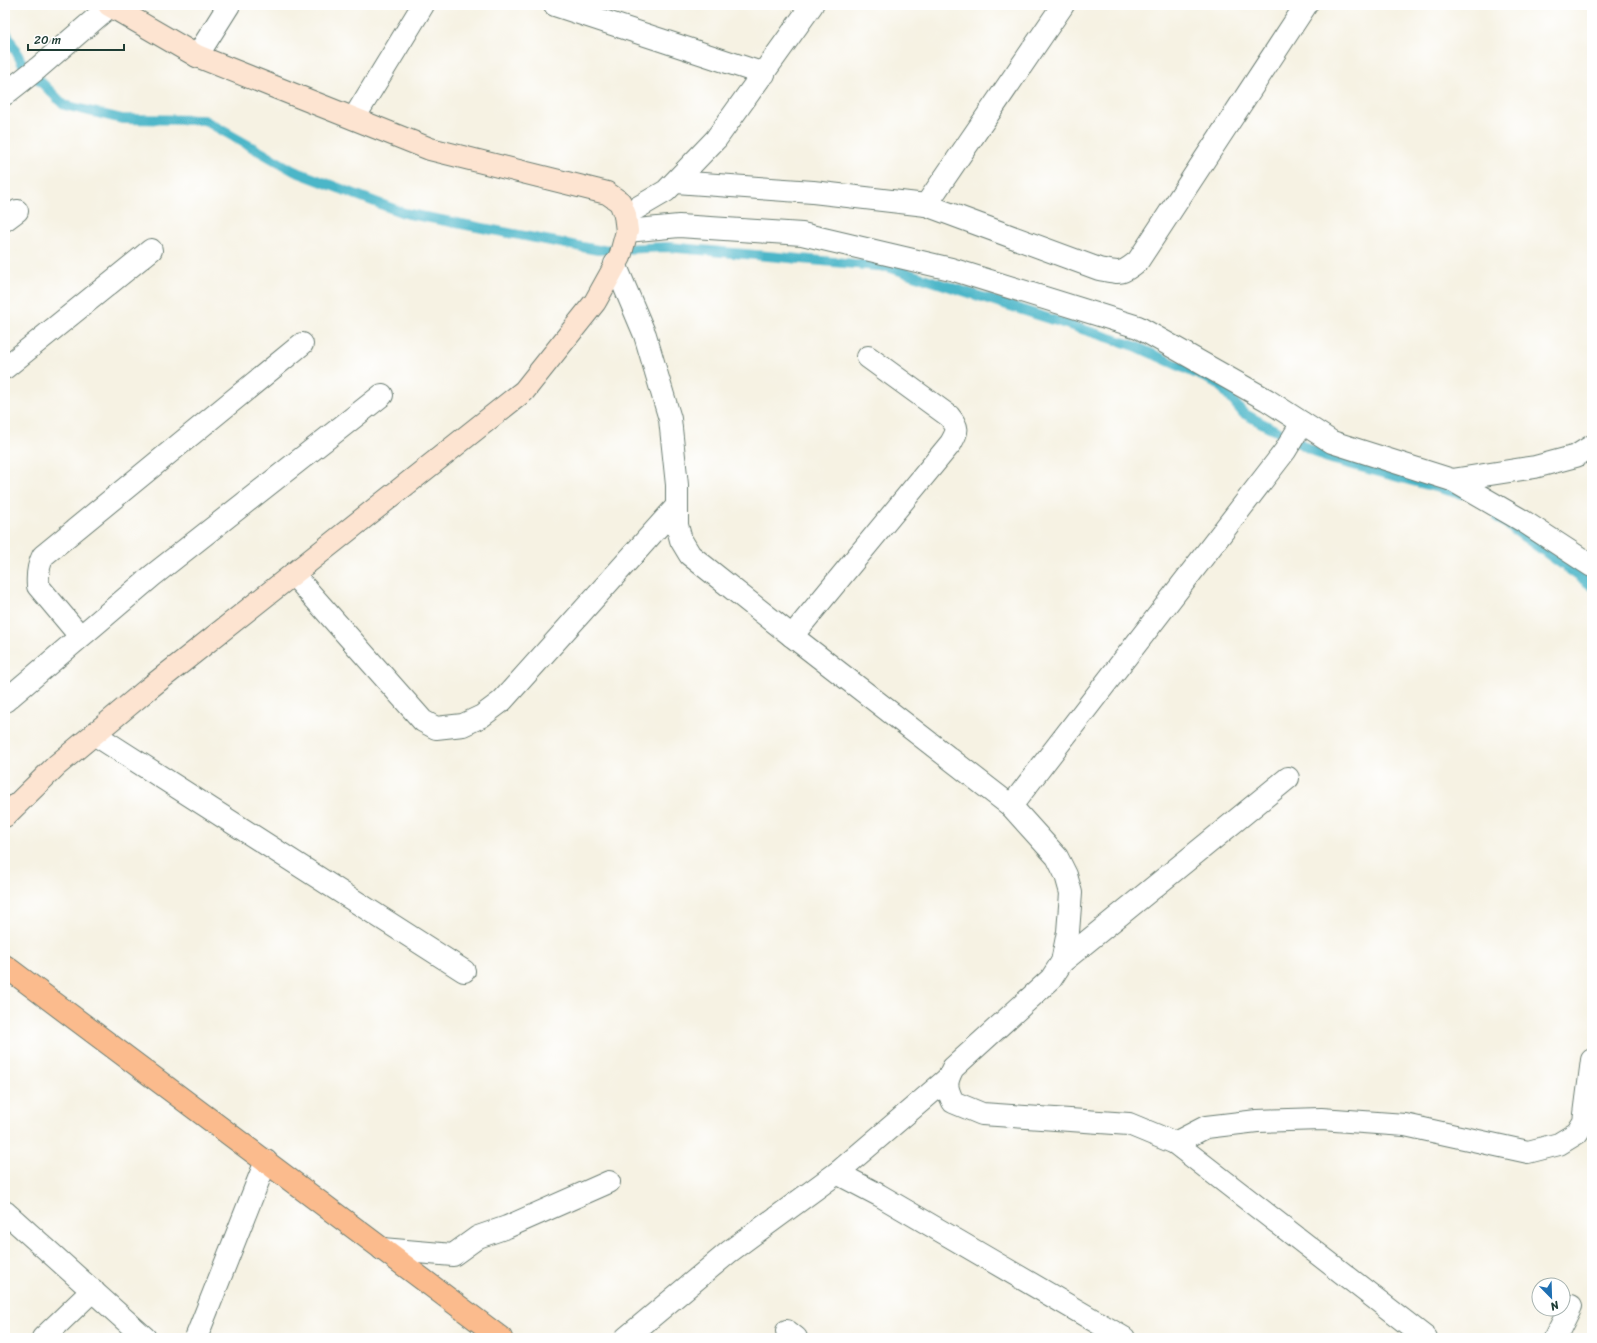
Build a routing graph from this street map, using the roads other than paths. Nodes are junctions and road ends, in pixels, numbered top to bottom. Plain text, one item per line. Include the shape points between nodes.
1 (109, 5) edge
2 (229, 5) edge
3 (423, 5) edge
4 (556, 5) edge
5 (812, 5) edge
6 (1063, 5) edge
7 (1306, 5) edge
8 (198, 56) junction
9 (764, 74) junction
10 (11, 90) edge
11 (354, 118) junction
12 (676, 182) junction
13 (926, 205) junction
14 (623, 241) junction
15 (151, 250) dead end
16 (302, 344) dead end
17 (868, 357) dead end
18 (5, 368) edge
19 (382, 395) dead end
20 (1294, 437) junction
21 (1592, 446) edge
22 (1452, 480) junction
23 (676, 507) junction
24 (1592, 566) edge
25 (293, 574) junction
26 (80, 636) junction
27 (792, 636) junction
28 (5, 701) edge
29 (94, 734) junction
30 (1288, 778) dead end
31 (1012, 806) junction
32 (5, 816) edge
33 (1062, 962) junction
34 (5, 966) edge
35 (464, 971) dead end
36 (1592, 1060) edge
37 (947, 1079) junction
38 (1175, 1143) junction
39 (266, 1161) junction
40 (837, 1173) junction
41 (609, 1182) dead end
42 (5, 1212) edge
43 (382, 1249) junction
44 (93, 1290) junction
45 (1566, 1317) edge
46 (43, 1338) edge
47 (145, 1338) edge
48 (196, 1338) edge
49 (501, 1338) edge
50 (626, 1338) edge
51 (1124, 1338) edge
52 (1426, 1338) edge
53 (1555, 1338) edge

1 - 8 street
1 - 10 street
2 - 8 street
3 - 11 street
4 - 9 street
5 - 9 street
6 - 13 street
7 - 13 street via 1138,261 1128,269 1119,273 1099,269
8 - 11 street
9 - 12 street via 716,139
11 - 14 street via 430,149 607,193 620,202
12 - 13 street via 813,192
12 - 14 street
14 - 20 street via 679,226 802,234 951,269 1138,327 1267,400
14 - 23 street via 645,336 670,419 677,485
14 - 25 street via 595,302 524,391
15 - 18 street
16 - 26 street via 43,556 38,566 38,586
17 - 27 street via 949,416 956,425 957,432 951,443
19 - 26 street
20 - 22 street via 1332,442
20 - 31 street
21 - 22 street via 1576,456 1535,467
22 - 24 street via 1523,521
23 - 25 street via 502,700 482,716 463,726 436,728 423,721
23 - 27 street via 681,540 690,555
25 - 29 street via 148,688
26 - 28 street
27 - 31 street
29 - 32 street via 57,765
29 - 35 street
30 - 33 street
31 - 33 street via 1057,857 1066,875 1071,893 1068,932
33 - 37 street via 1051,979 953,1068
34 - 39 main road
36 - 38 street via 1584,1122 1577,1133 1559,1144 1528,1152 1405,1125 1321,1119 1257,1121 1206,1127
37 - 38 street via 953,1102 982,1114 1129,1124
37 - 40 street
38 - 52 street
39 - 43 main road
39 - 48 street
40 - 50 street via 729,1252
40 - 51 street
41 - 43 street via 507,1227 478,1237 453,1256
42 - 44 street
43 - 49 main road
44 - 46 street
44 - 47 street
45 - 53 street

